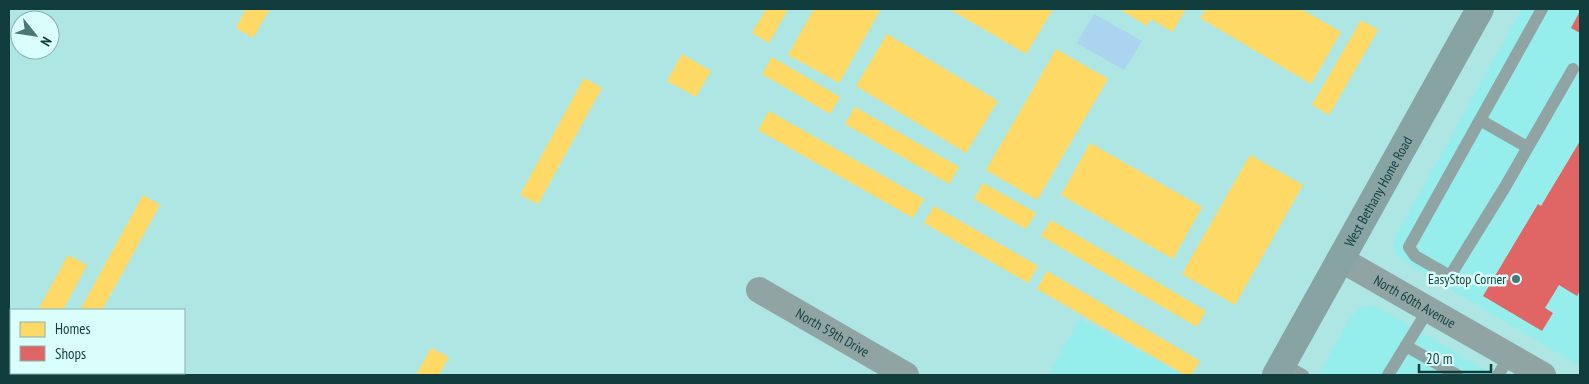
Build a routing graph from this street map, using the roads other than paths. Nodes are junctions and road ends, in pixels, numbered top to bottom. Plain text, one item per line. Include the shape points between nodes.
1 (1480, 9) edge
2 (1542, 9) edge
3 (1573, 69) dead end
4 (1480, 120) junction
5 (1527, 147) junction
6 (1340, 259) junction
7 (759, 290) dead end
8 (1428, 310) junction
9 (1406, 346) junction
10 (1504, 366) edge
11 (1287, 371) edge
12 (906, 375) edge
13 (1388, 375) edge
14 (1456, 375) edge
15 (1543, 375) edge

1 - 6 main road, West Bethany Home Road
2 - 4 lane
3 - 5 lane
4 - 5 lane
4 - 5 lane via 1409,247 1426,264 1450,276
6 - 8 street, North 60th Avenue
6 - 11 main road, West Bethany Home Road
7 - 12 street, North 59th Drive
8 - 9 lane
8 - 10 street, North 60th Avenue
9 - 13 lane
9 - 14 lane
10 - 15 street, North 60th Avenue

